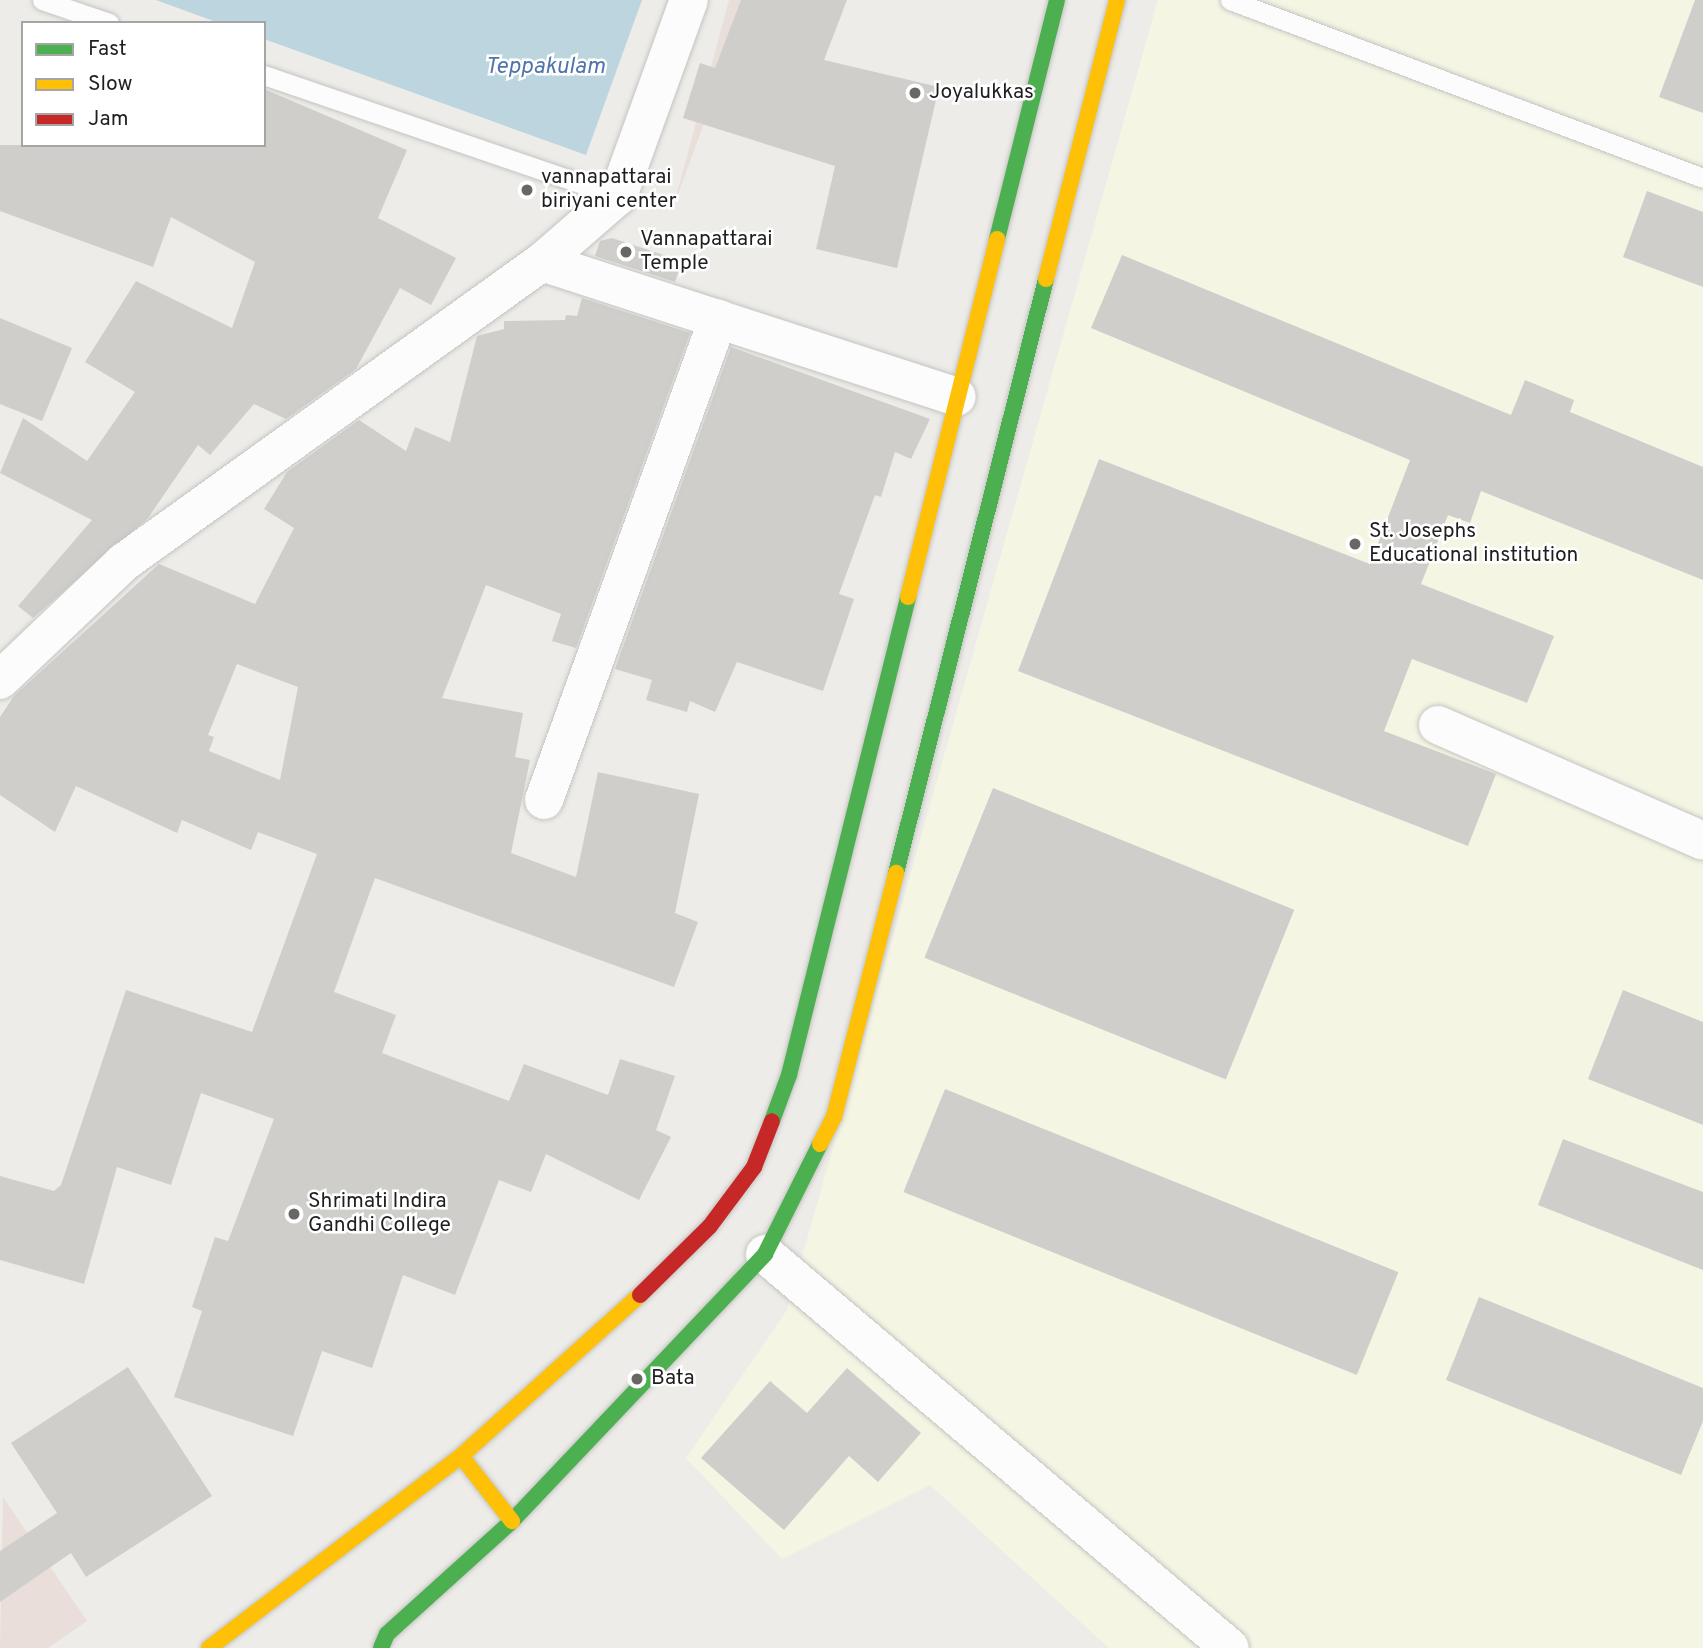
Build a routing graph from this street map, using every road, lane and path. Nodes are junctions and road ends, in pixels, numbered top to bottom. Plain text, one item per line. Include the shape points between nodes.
1 (42, 0) edge
2 (690, 0) edge
3 (1057, 0) edge
4 (1117, 0) edge
5 (1230, 0) edge
6 (103, 21) edge
7 (266, 76) edge
8 (1703, 178) edge
9 (618, 196) junction
10 (542, 262) junction
11 (718, 320) junction
12 (957, 397) junction
13 (0, 680) edge
14 (1438, 725) dead end
15 (544, 800) dead end
16 (1703, 841) edge
17 (765, 1254) junction
18 (461, 1457) junction
19 (512, 1521) junction
20 (384, 1641) edge
21 (209, 1648) edge
22 (365, 1648) edge
23 (1230, 1648) edge

1 - 6 lane
2 - 9 street
3 - 12 main road
4 - 17 main road via 834,1117
5 - 8 lane
7 - 9 lane
9 - 10 street
10 - 11 street
10 - 13 street via 124,562
11 - 12 street
11 - 15 street
12 - 18 main road via 789,1075 754,1167 710,1226
14 - 16 street
17 - 19 main road
17 - 23 street
18 - 19 main road
18 - 21 main road
19 - 20 main road
20 - 22 lane

